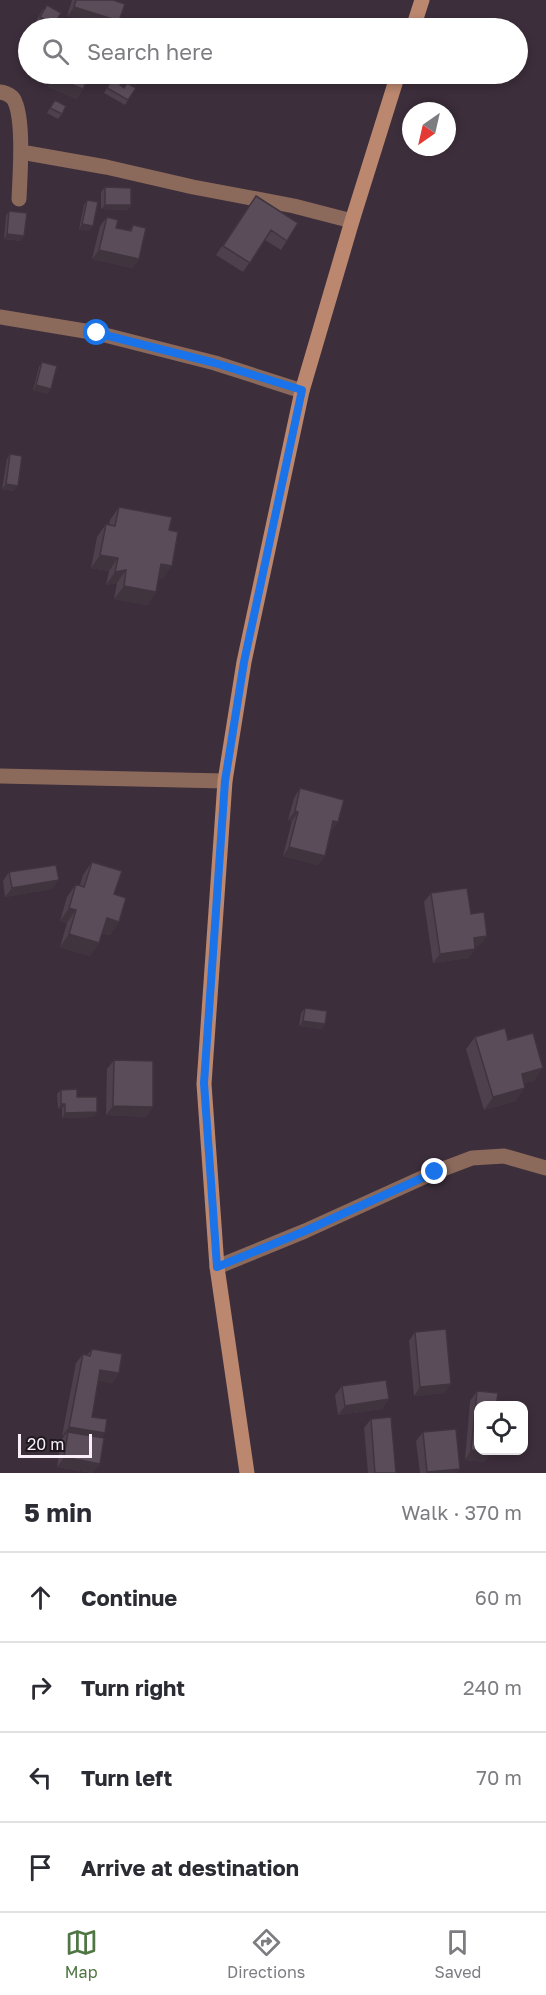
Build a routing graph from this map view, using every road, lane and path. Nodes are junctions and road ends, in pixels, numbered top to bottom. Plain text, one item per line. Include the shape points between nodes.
1 (422, 0) edge
2 (416, 18) edge
3 (395, 84) edge
4 (0, 92) edge
5 (21, 152) junction
6 (19, 199) dead end
7 (352, 221) junction
8 (0, 317) edge
9 (302, 390) junction
10 (0, 776) edge
11 (225, 781) junction
12 (546, 1168) edge
13 (217, 1267) junction
14 (247, 1473) edge

1 - 2 street
3 - 7 street
4 - 5 street via 15,101
5 - 6 street
5 - 7 street
7 - 9 street
8 - 9 street via 97,333
9 - 11 street via 244,662
10 - 11 street
11 - 13 street via 204,1083
12 - 13 street via 504,1156 472,1158
13 - 14 street

